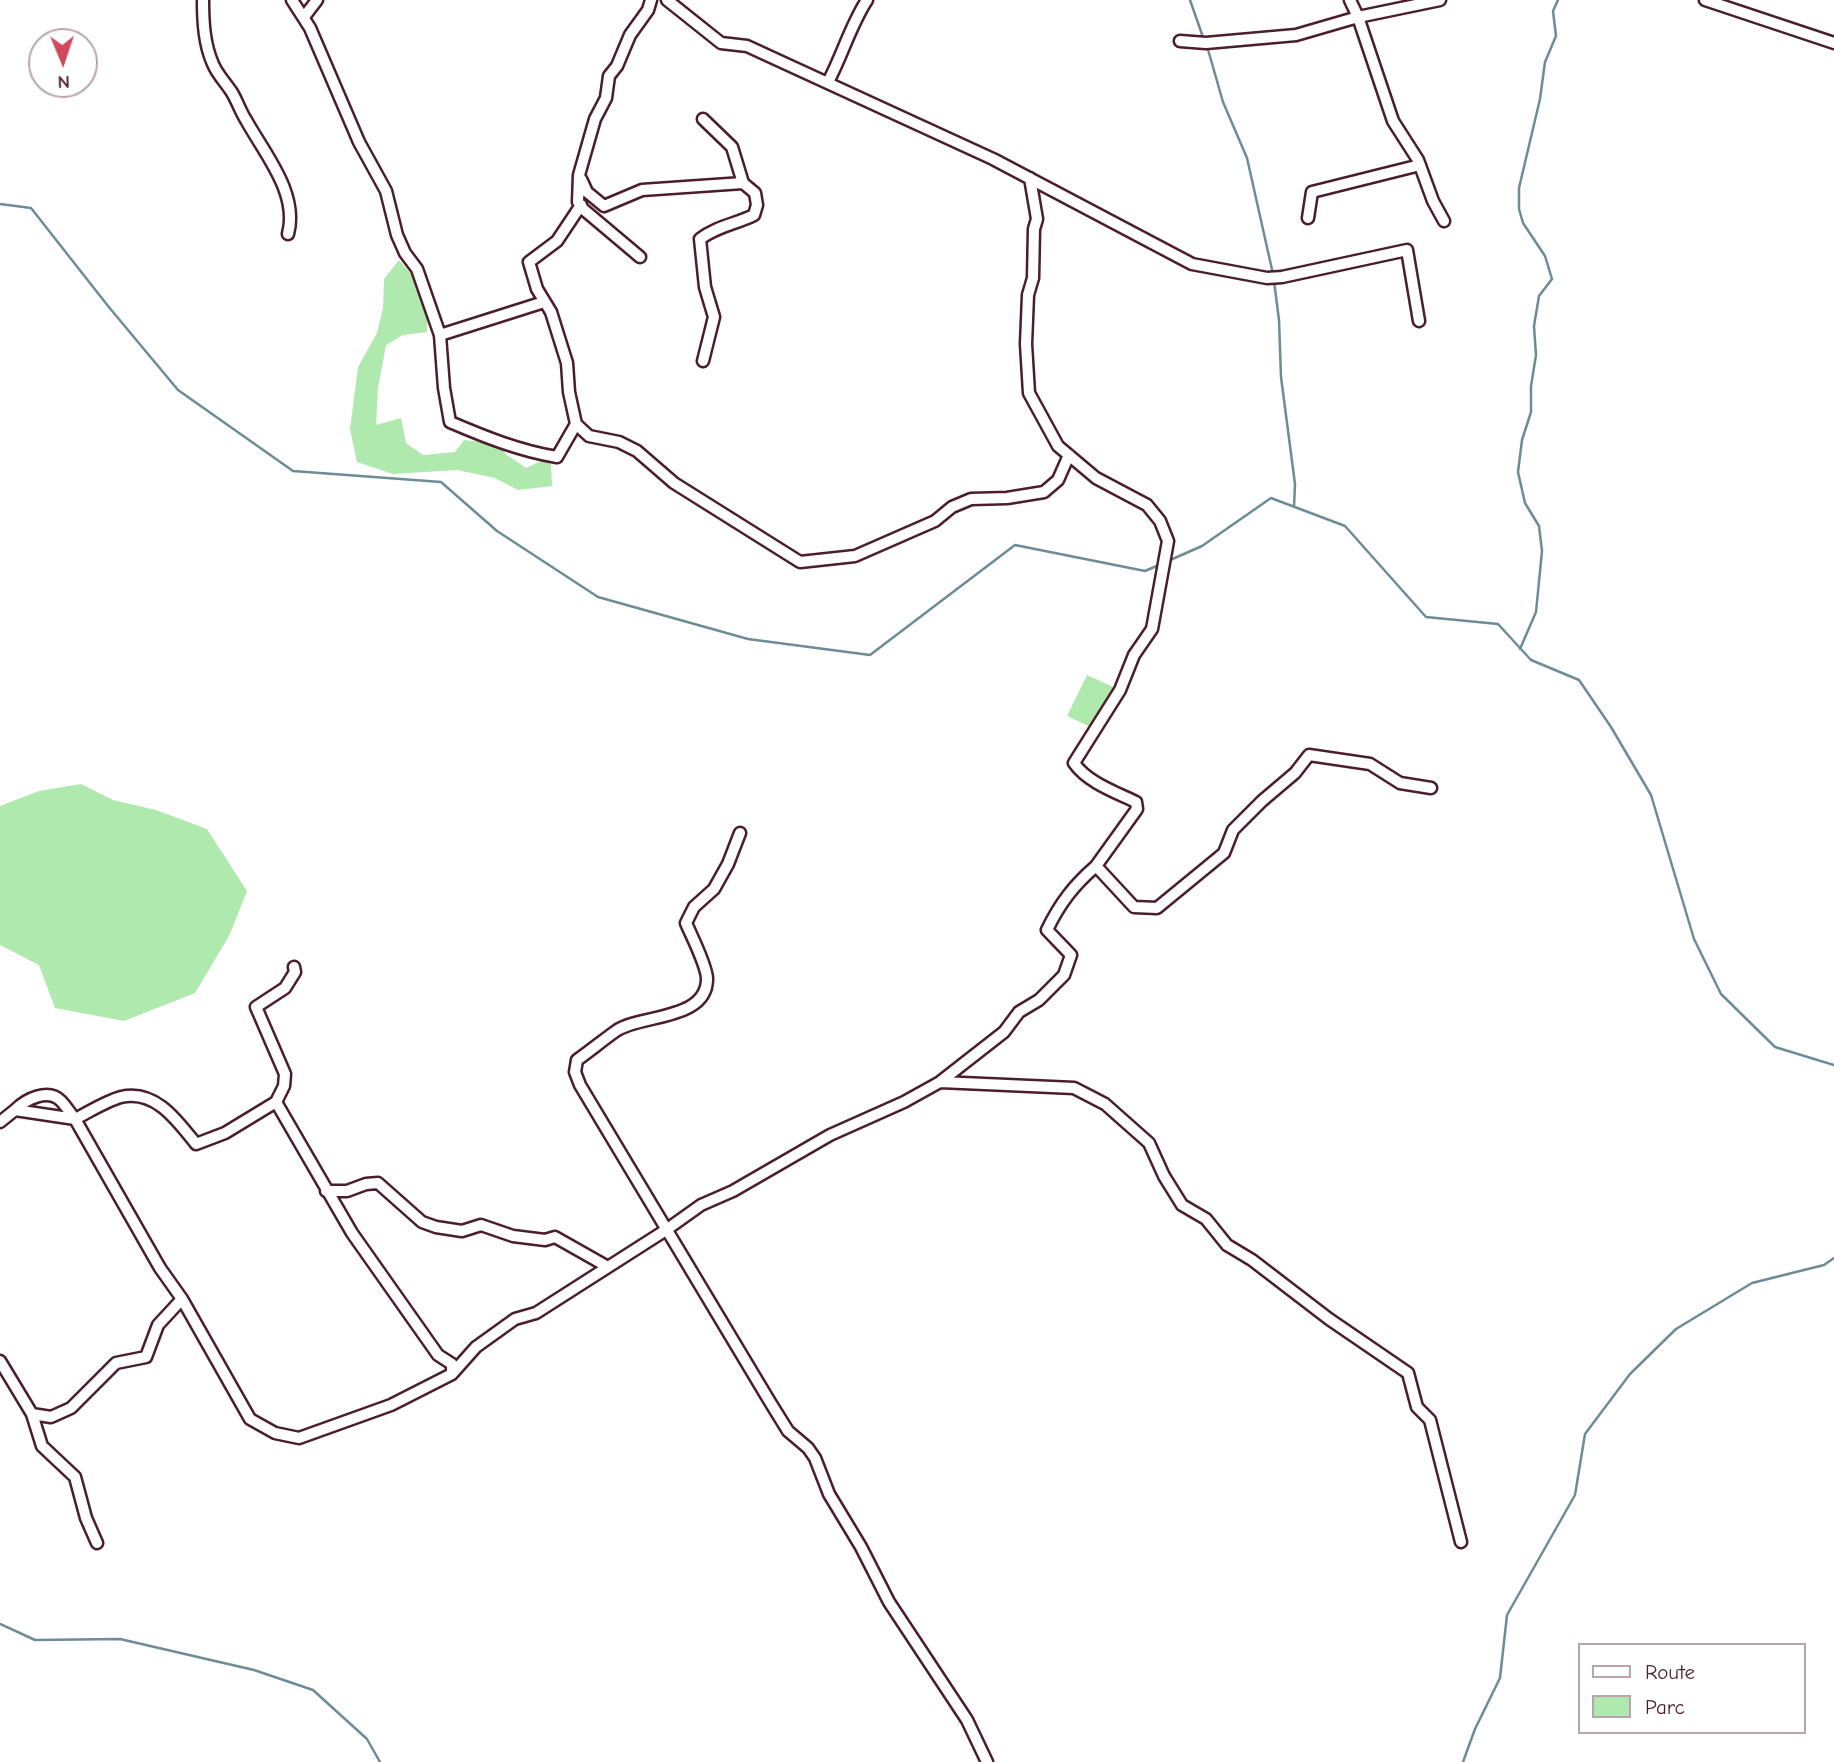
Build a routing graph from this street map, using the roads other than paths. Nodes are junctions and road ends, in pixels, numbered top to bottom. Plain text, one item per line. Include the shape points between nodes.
1 (203, 0) edge
2 (292, 0) edge
3 (317, 0) edge
4 (650, 0) edge
5 (667, 0) edge
6 (867, 0) edge
7 (1350, 0) edge
8 (1440, 0) edge
9 (1704, 0) edge
10 (304, 17) junction
11 (1358, 17) junction
12 (1180, 41) dead end
13 (1834, 43) edge
14 (828, 82) junction
15 (703, 119) dead end
16 (1420, 165) junction
17 (579, 175) junction
18 (1030, 178) junction
19 (743, 183) junction
20 (581, 205) junction
21 (1308, 218) dead end
22 (1444, 221) dead end
23 (288, 234) dead end
24 (640, 257) dead end
25 (544, 302) junction
26 (1419, 321) dead end
27 (440, 335) junction
28 (703, 360) dead end
29 (576, 424) junction
30 (1069, 455) junction
31 (1431, 788) dead end
32 (740, 833) dead end
33 (1096, 866) junction
34 (294, 967) dead end
35 (940, 1082) junction
36 (276, 1102) junction
37 (15, 1110) junction
38 (75, 1119) junction
39 (0, 1122) edge
40 (326, 1191) junction
41 (666, 1230) junction
42 (608, 1267) junction
43 (182, 1298) junction
44 (0, 1360) edge
45 (452, 1374) junction
46 (32, 1414) junction
47 (1461, 1542) dead end
48 (97, 1543) dead end
49 (987, 1762) edge

1 - 23 street via 204,34 213,64 271,161 285,193 291,224
2 - 10 street
3 - 10 street
4 - 17 street via 609,76 606,98
5 - 14 street via 722,43 747,46
6 - 14 street
7 - 11 street
8 - 11 street
9 - 13 street
10 - 27 street via 359,142 386,191 397,235 417,269
11 - 12 street via 1275,38
11 - 16 street via 1393,121
14 - 18 street
15 - 19 street via 732,147
16 - 21 street via 1312,192
16 - 22 street
17 - 19 street via 586,192 604,206 642,190
17 - 20 street
18 - 26 street via 1192,264 1267,278 1407,250
18 - 30 street via 1037,219 1028,295 1029,393 1058,446
19 - 28 street via 755,193 754,215 713,229 701,239 705,287 714,317
20 - 24 street
20 - 25 street via 557,241 529,262
25 - 27 street
25 - 29 street via 567,363
27 - 29 street via 450,422 485,438 557,457
29 - 30 street via 589,436 637,450 674,483 800,562 855,556 935,521 971,499 1044,492 1058,480
30 - 33 street via 1096,478 1147,505 1168,541 1152,629 1074,763 1110,790 1136,802 1137,808
31 - 33 street via 1400,783 1370,764 1309,755 1233,830 1224,853 1157,908 1134,907
32 - 41 street via 714,889 694,907 686,923 707,977 695,1005 617,1030 577,1060 579,1085
33 - 35 street via 1075,884 1047,930 1071,955 1064,975 1019,1012 1004,1032
34 - 36 street via 285,988 256,1007 285,1074 285,1086
35 - 41 street via 830,1135 733,1192 701,1205
35 - 47 street via 1074,1088 1105,1104 1149,1143 1182,1205 1206,1219 1227,1245 1408,1373 1417,1407 1430,1420
36 - 38 street via 225,1133 196,1144 175,1118 146,1096 121,1097
36 - 40 street
37 - 38 street
37 - 38 street via 24,1101 54,1096
37 - 39 street
38 - 43 street
40 - 42 street via 378,1183 429,1225 462,1231 481,1225 513,1236 555,1237
40 - 45 street via 438,1355 452,1364
41 - 42 street
41 - 49 street via 788,1431 815,1458 829,1494 889,1602 967,1720
42 - 45 street via 536,1313 515,1319 476,1347
43 - 45 street via 250,1419 275,1433 299,1438 391,1405
43 - 46 street via 158,1325 146,1357 116,1363 71,1408 51,1417
44 - 46 street
46 - 48 street via 42,1446 75,1477

